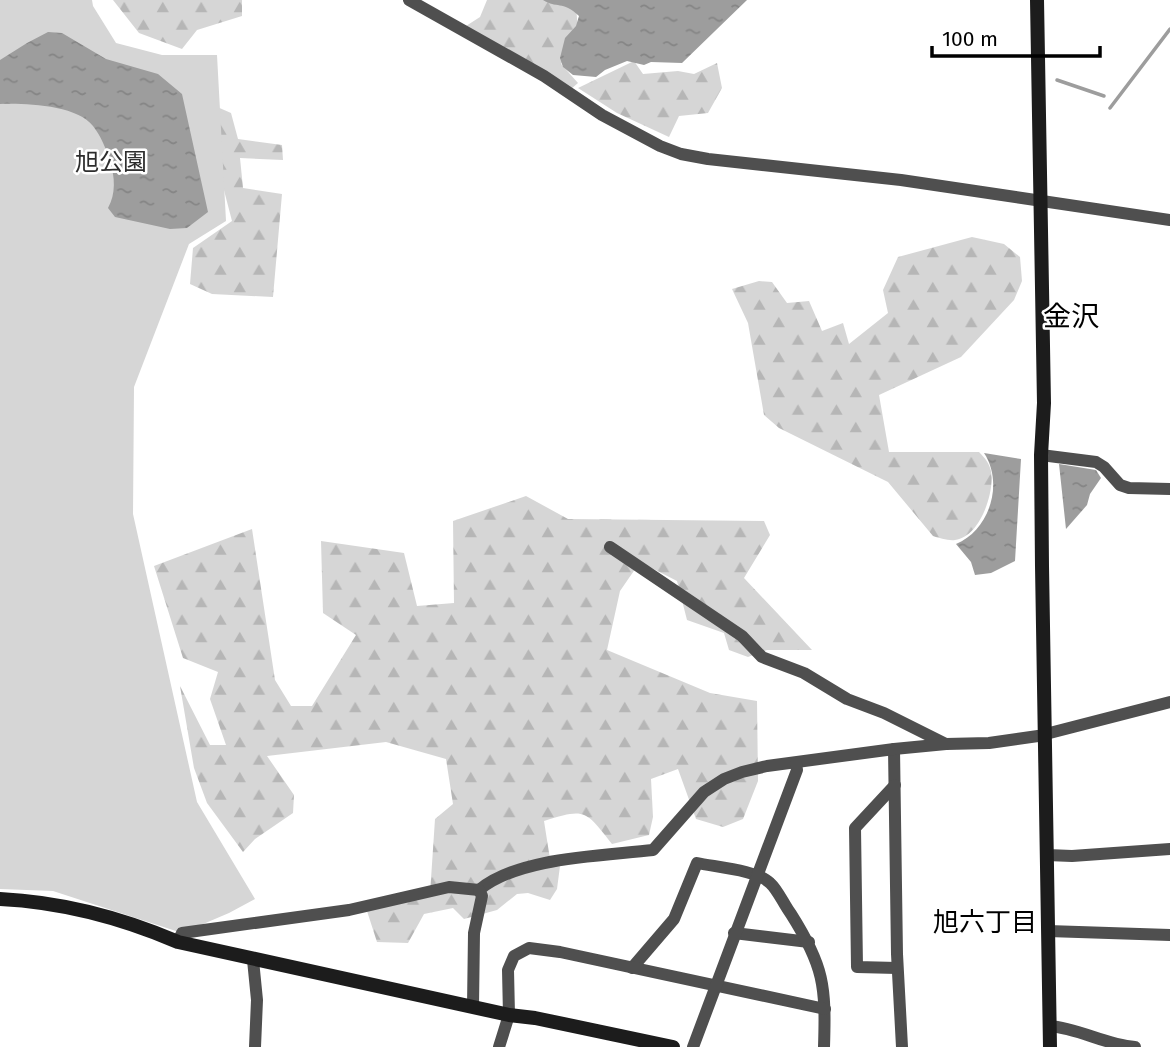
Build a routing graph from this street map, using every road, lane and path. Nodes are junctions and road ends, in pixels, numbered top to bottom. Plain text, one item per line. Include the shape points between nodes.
1 (409, 0) edge
2 (1037, 0) edge
3 (1041, 200) junction
4 (1170, 220) edge
5 (1041, 458) junction
6 (1170, 489) edge
7 (610, 547) dead end
8 (1170, 702) edge
9 (1046, 734) junction
10 (946, 744) junction
11 (894, 749) junction
12 (796, 763) junction
13 (895, 785) junction
14 (1170, 849) edge
15 (1047, 855) junction
16 (757, 876) junction
17 (479, 890) junction
18 (0, 899) edge
19 (1048, 931) junction
20 (734, 933) junction
21 (1170, 935) edge
22 (178, 942) junction
23 (809, 943) junction
24 (253, 960) junction
25 (632, 968) junction
26 (897, 968) junction
27 (715, 987) junction
28 (473, 1006) junction
29 (825, 1009) junction
30 (509, 1015) junction
31 (1049, 1026) junction
32 (255, 1047) edge
33 (499, 1047) edge
34 (673, 1047) edge
35 (693, 1047) edge
36 (824, 1047) edge
37 (902, 1047) edge
38 (1050, 1047) edge
39 (1135, 1047) edge

1 - 3 street via 553,81 602,115 681,154
2 - 3 street
3 - 4 street
3 - 5 street
5 - 6 street via 1096,462 1120,485
5 - 9 street
7 - 10 street via 742,636 762,657
8 - 9 street
9 - 10 street
9 - 15 street
10 - 11 street
11 - 12 street
11 - 13 street
12 - 16 street
12 - 17 street via 723,779 685,811 653,850 528,867 499,875
13 - 26 street
13 - 26 street via 856,828 857,967
14 - 15 street
15 - 19 street
16 - 20 street
16 - 23 street via 770,883
16 - 25 street via 697,863 674,919
17 - 22 street via 449,887 349,910 182,933
17 - 28 street
18 - 22 street via 62,905
19 - 21 street
19 - 31 street
20 - 23 street
20 - 27 street
22 - 24 street
23 - 29 street via 822,975
24 - 28 street
24 - 32 street
25 - 27 street
25 - 30 street via 529,948 514,956 508,970
26 - 37 street
27 - 29 street
27 - 35 street
28 - 30 street
29 - 36 street
30 - 33 street
30 - 34 street
31 - 38 street
31 - 39 street

